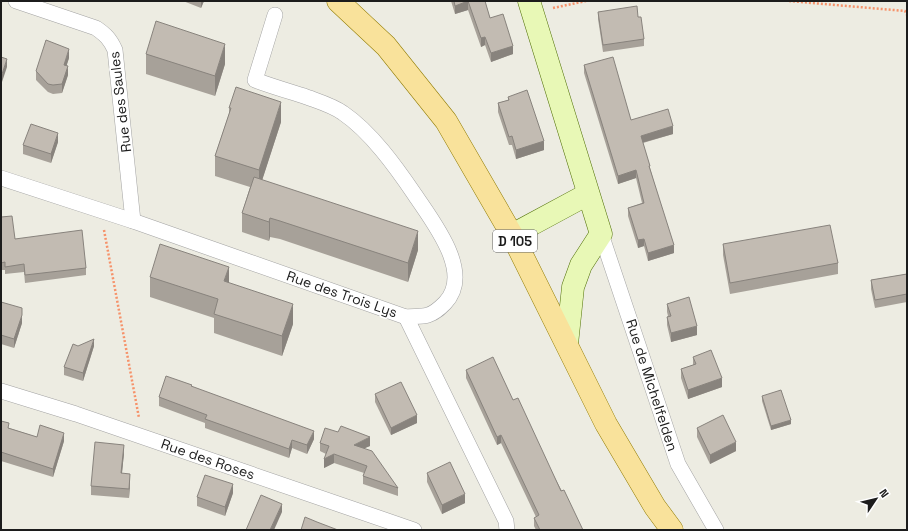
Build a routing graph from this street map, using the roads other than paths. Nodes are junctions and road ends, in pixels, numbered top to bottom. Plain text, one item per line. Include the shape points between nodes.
1 (16, 1) edge
2 (338, 1) edge
3 (531, 7) edge
4 (275, 15) dead end
5 (1, 178) edge
6 (588, 194) junction
7 (133, 220) junction
8 (601, 234) junction
9 (512, 235) junction
10 (406, 317) junction
11 (567, 344) junction
12 (1, 391) edge
13 (414, 530) edge
14 (507, 530) edge
15 (672, 530) edge
16 (716, 530) edge

1 - 7 street, Rue des Saules via 96,28 111,42 115,50
2 - 9 main road, D 105 via 386,46 446,121
3 - 6 street
4 - 10 street, Rue des Trois Lys via 255,80 323,102 343,112 365,132 395,167 437,227 450,253 456,272 455,286 449,299 440,309 428,315
5 - 7 street, Rue des Trois Lys
6 - 8 street
6 - 9 street
7 - 10 street, Rue des Trois Lys
8 - 11 street via 581,265 574,287
8 - 16 street, Rue de Michelfelden via 678,464
9 - 11 main road, D 105
10 - 14 street via 506,521
11 - 15 main road, D 105 via 606,424 655,507
12 - 13 street, Rue des Roses via 142,436

